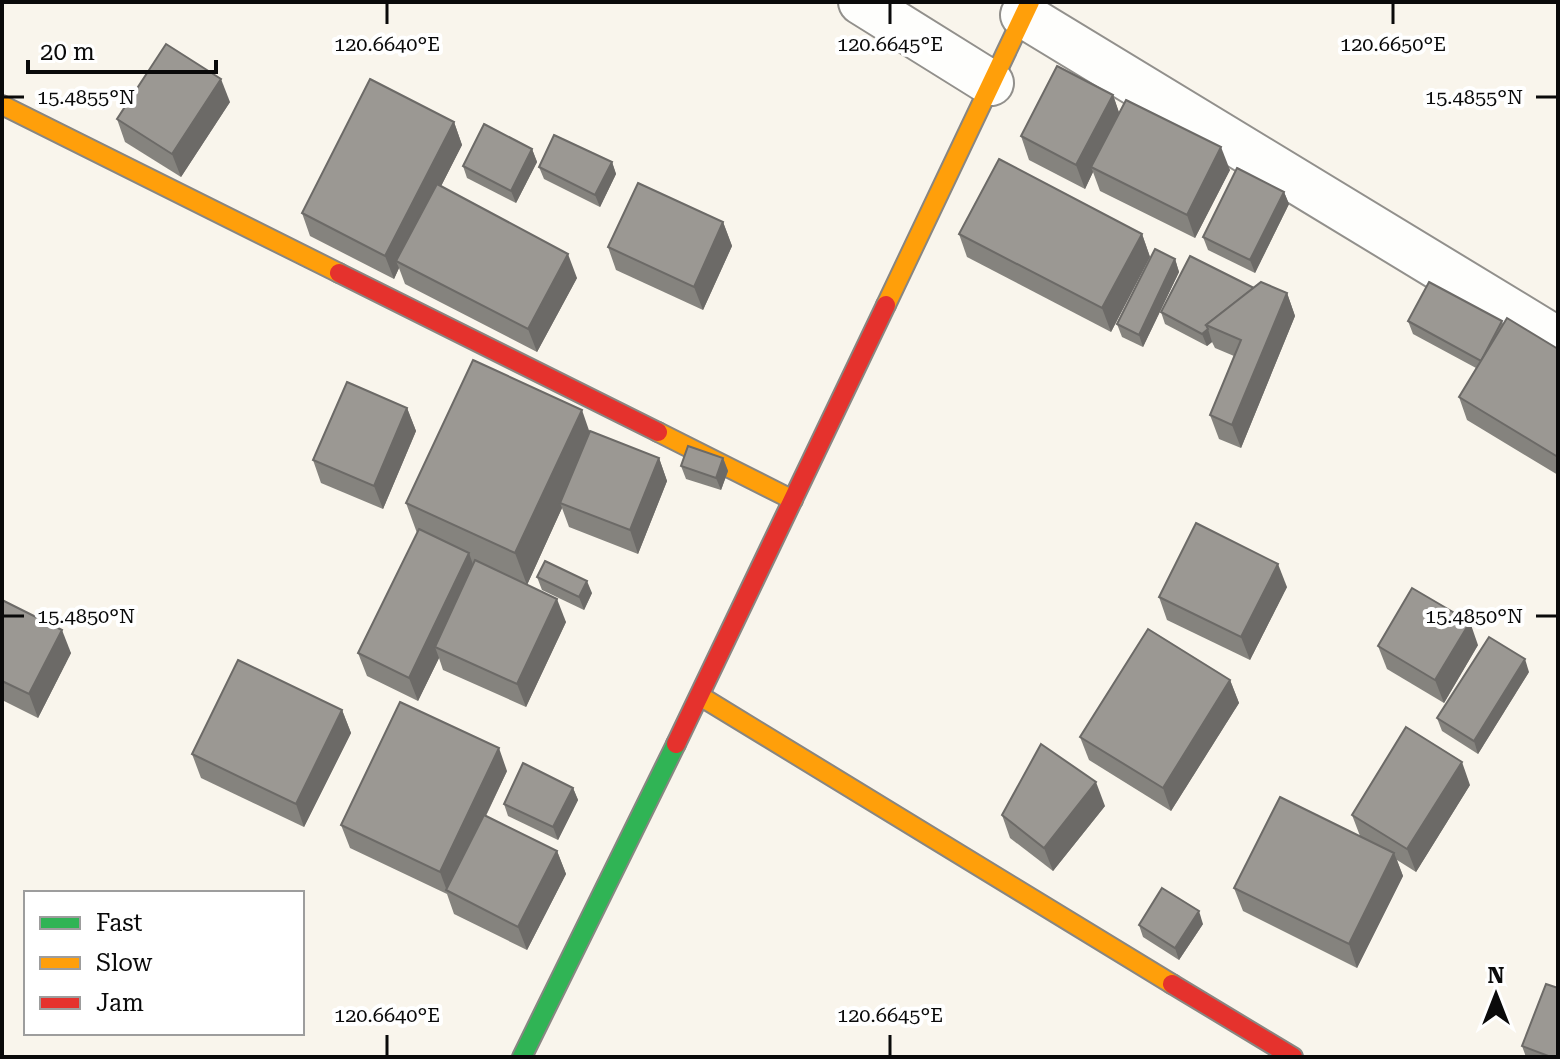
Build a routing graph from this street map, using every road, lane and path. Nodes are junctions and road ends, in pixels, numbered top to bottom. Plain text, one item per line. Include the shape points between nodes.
1 (861, 2) edge
2 (1027, 9) edge
3 (991, 83) junction
4 (2, 105) edge
5 (1558, 340) edge
6 (793, 500) junction
7 (700, 696) junction
8 (522, 1057) edge
9 (1293, 1057) edge

1 - 3 street
2 - 3 street
2 - 5 street
3 - 6 street
4 - 6 street
6 - 7 street
7 - 8 street
7 - 9 street

